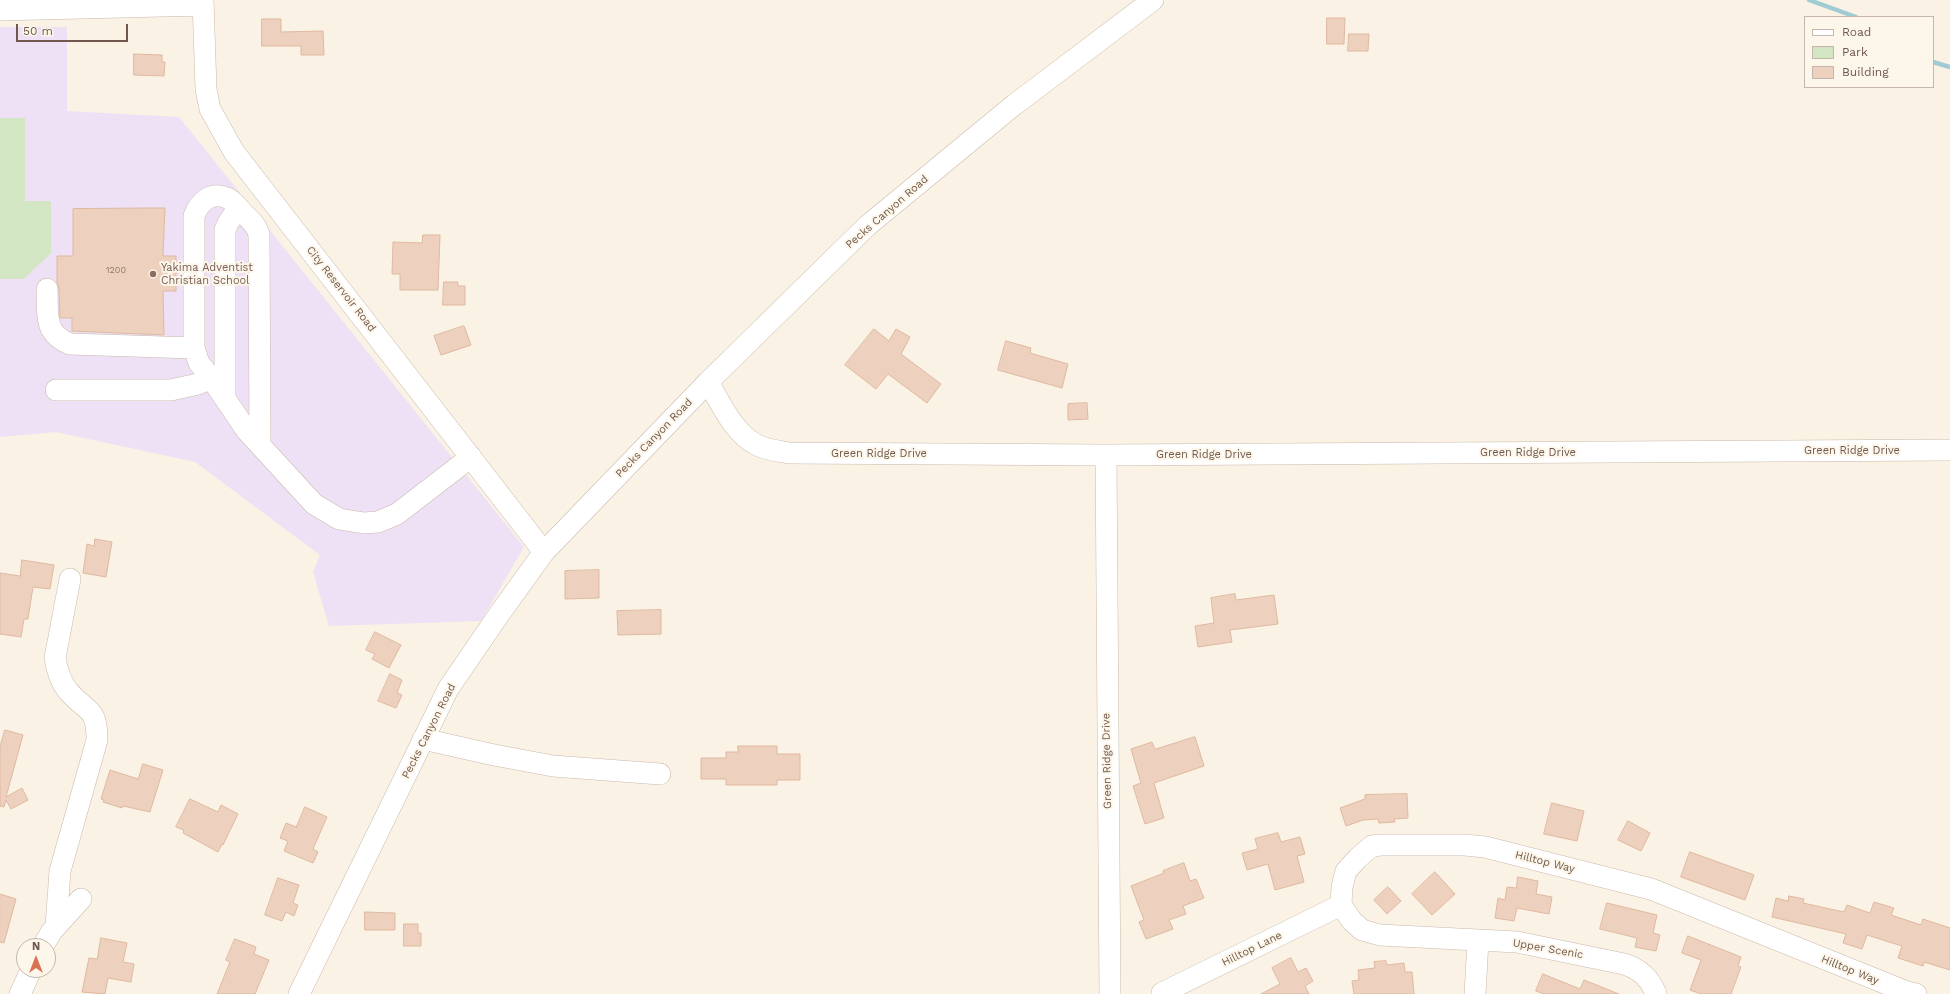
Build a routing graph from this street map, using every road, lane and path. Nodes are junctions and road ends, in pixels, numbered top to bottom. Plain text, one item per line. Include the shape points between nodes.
1 (1152, 1) edge
2 (203, 2) edge
3 (0, 10) edge
4 (238, 208) junction
5 (46, 289) dead end
6 (194, 348) junction
7 (211, 378) junction
8 (708, 382) junction
9 (56, 390) dead end
10 (226, 399) junction
11 (260, 445) junction
12 (1950, 450) edge
13 (1106, 455) junction
14 (471, 457) junction
15 (544, 552) junction
16 (70, 579) dead end
17 (423, 739) junction
18 (660, 774) dead end
19 (81, 899) dead end
20 (1341, 905) junction
21 (56, 926) junction
22 (48, 938) edge
23 (1478, 941) junction
24 (27, 978) edge
25 (1162, 993) edge
26 (20, 994) edge
27 (299, 994) edge
28 (1110, 994) edge
29 (1475, 994) edge
30 (1656, 994) edge
31 (1916, 994) edge

1 - 8 street, Pecks Canyon Road via 1014,105 868,226
2 - 3 street
2 - 14 street, City Reservoir Road via 206,89 210,109 234,152
4 - 6 street via 228,198 206,198 194,216
4 - 10 street via 226,230
4 - 11 street via 257,226 259,234
5 - 6 street via 49,328 54,336 70,344
6 - 7 street via 199,363
7 - 9 street via 198,384 170,390
7 - 10 street
8 - 13 street, Green Ridge Drive via 738,431 766,449 790,453
8 - 15 street, Pecks Canyon Road
10 - 11 street via 247,431
11 - 14 street via 314,504 339,519 364,523 378,522 397,514
12 - 13 street, Green Ridge Drive
13 - 28 street, Green Ridge Drive
14 - 15 street, City Reservoir Road
15 - 17 street, Pecks Canyon Road via 448,688
16 - 21 street via 55,658 57,670 69,692 92,713 97,740 60,870
17 - 18 street via 553,766
17 - 27 street, Pecks Canyon Road
19 - 21 street
20 - 23 street via 1362,930 1380,935
20 - 25 street, Hilltop Lane
20 - 31 street, Hilltop Way via 1346,871 1372,846 1485,847 1651,889
21 - 22 street
23 - 29 street
23 - 30 street, Upper Scenic via 1517,942 1635,967 1652,983
24 - 26 street

